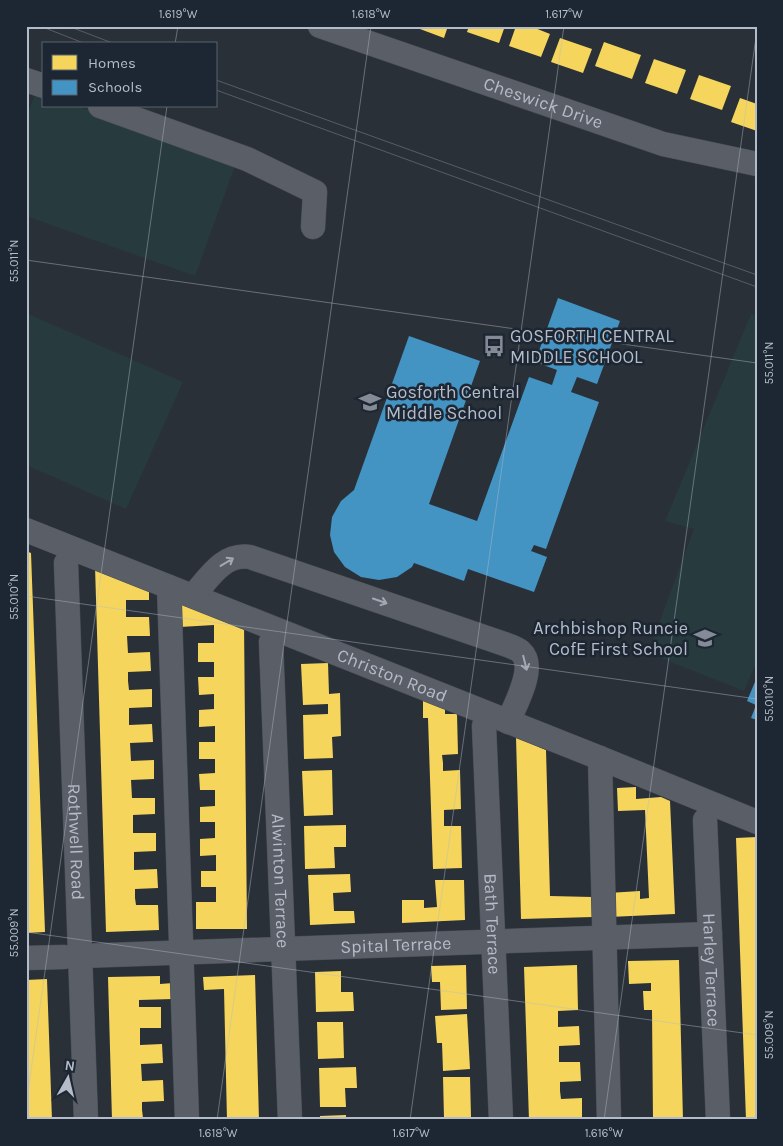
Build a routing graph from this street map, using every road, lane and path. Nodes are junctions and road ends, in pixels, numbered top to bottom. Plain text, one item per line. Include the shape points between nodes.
1 (330, 28) edge
2 (26, 80) edge
3 (42, 85) edge
4 (106, 108) edge
5 (757, 164) edge
6 (313, 227) dead end
7 (26, 530) edge
8 (66, 563) dead end
9 (169, 586) junction
10 (193, 596) junction
11 (271, 642) dead end
12 (508, 722) junction
13 (484, 726) dead end
14 (600, 758) junction
15 (705, 820) dead end
16 (757, 822) edge
17 (710, 934) junction
18 (604, 938) junction
19 (493, 942) junction
20 (283, 949) junction
21 (181, 953) junction
22 (72, 956) junction
23 (26, 958) edge
24 (86, 1120) edge
25 (187, 1120) edge
26 (290, 1120) edge
27 (501, 1120) edge
28 (610, 1120) edge
29 (718, 1120) edge

1 - 5 street, Cheswick Drive via 663,144
2 - 3 street
4 - 6 street via 247,159 315,192
7 - 9 street, Christon Road
8 - 22 street, Rothwell Road
9 - 10 street, Christon Road
9 - 21 street
10 - 12 street, Christon Road
10 -> 12 street via 223,562 250,557 510,646 521,652 527,672
11 - 20 street, Alwinton Terrace
12 - 14 street, Christon Road
13 - 19 street, Bath Terrace
14 - 16 street, Christon Road
14 - 18 street
15 - 17 street, Harley Terrace
17 - 18 street, Spital Terrace
17 - 29 street, Harley Terrace
18 - 19 street, Spital Terrace
18 - 28 street
19 - 20 street, Spital Terrace
19 - 27 street, Bath Terrace
20 - 21 street, Spital Terrace
20 - 26 street, Alwinton Terrace
21 - 22 street, Spital Terrace
21 - 25 street
22 - 23 street, Spital Terrace
22 - 24 street, Rothwell Road

